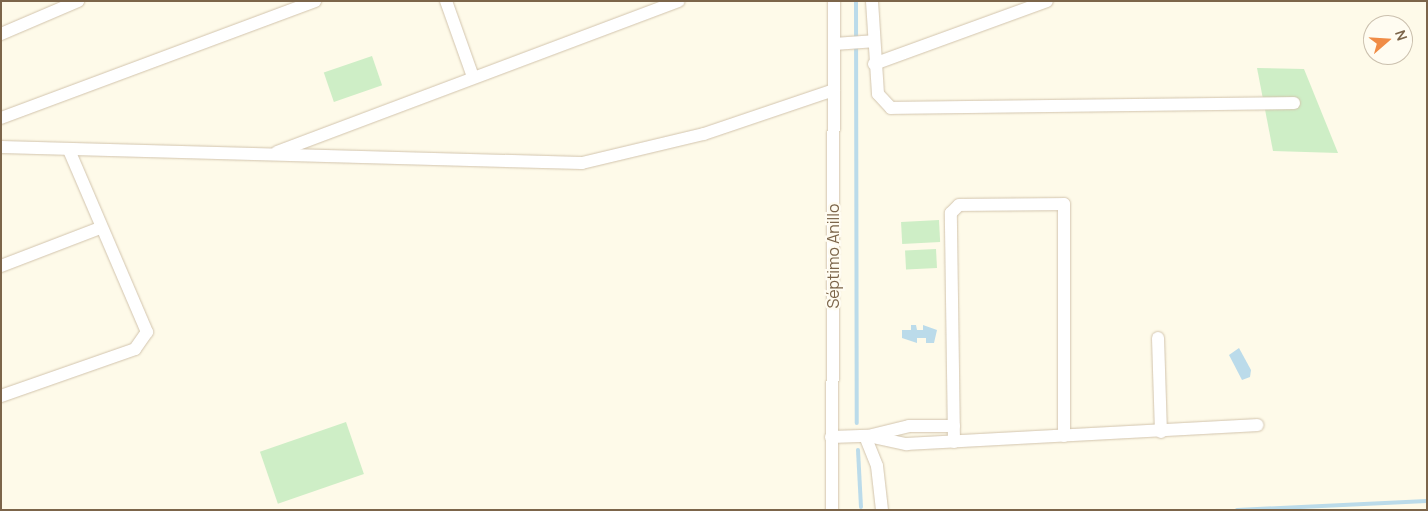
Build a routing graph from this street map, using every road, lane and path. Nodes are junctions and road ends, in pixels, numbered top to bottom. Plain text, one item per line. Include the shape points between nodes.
1 (78, 1) edge
2 (316, 1) edge
3 (446, 1) edge
4 (679, 1) edge
5 (834, 1) edge
6 (872, 1) edge
7 (1047, 1) edge
8 (1, 34) edge
9 (873, 40) junction
10 (846, 43) junction
11 (874, 64) junction
12 (473, 77) junction
13 (834, 90) junction
14 (1294, 103) dead end
15 (1, 118) edge
16 (1, 147) edge
17 (70, 152) junction
18 (270, 155) junction
19 (100, 228) junction
20 (1, 266) edge
21 (1158, 338) dead end
22 (1, 396) edge
23 (1257, 425) dead end
24 (954, 426) junction
25 (1162, 432) junction
26 (866, 436) junction
27 (1064, 436) junction
28 (831, 437) junction
29 (954, 442) junction
30 (832, 510) edge
31 (882, 510) edge

1 - 8 street
2 - 15 street
3 - 12 street
4 - 12 street
5 - 10 street, Séptimo Anillo
6 - 9 street
7 - 11 street
9 - 10 street
9 - 11 street
10 - 13 street, Séptimo Anillo
11 - 14 street via 878,94 892,108
12 - 18 street
13 - 18 street via 704,134 582,163
13 - 28 street, Séptimo Anillo
16 - 17 street
17 - 18 street
17 - 19 street
19 - 20 street
19 - 22 street via 147,332 143,342
21 - 25 street
23 - 25 street
24 - 26 street via 909,426
24 - 27 street via 952,210 959,205 1060,202 1066,208
24 - 29 street
25 - 27 street
26 - 28 street
26 - 29 street via 896,444
26 - 31 street via 877,466
27 - 29 street
28 - 30 street, Séptimo Anillo

